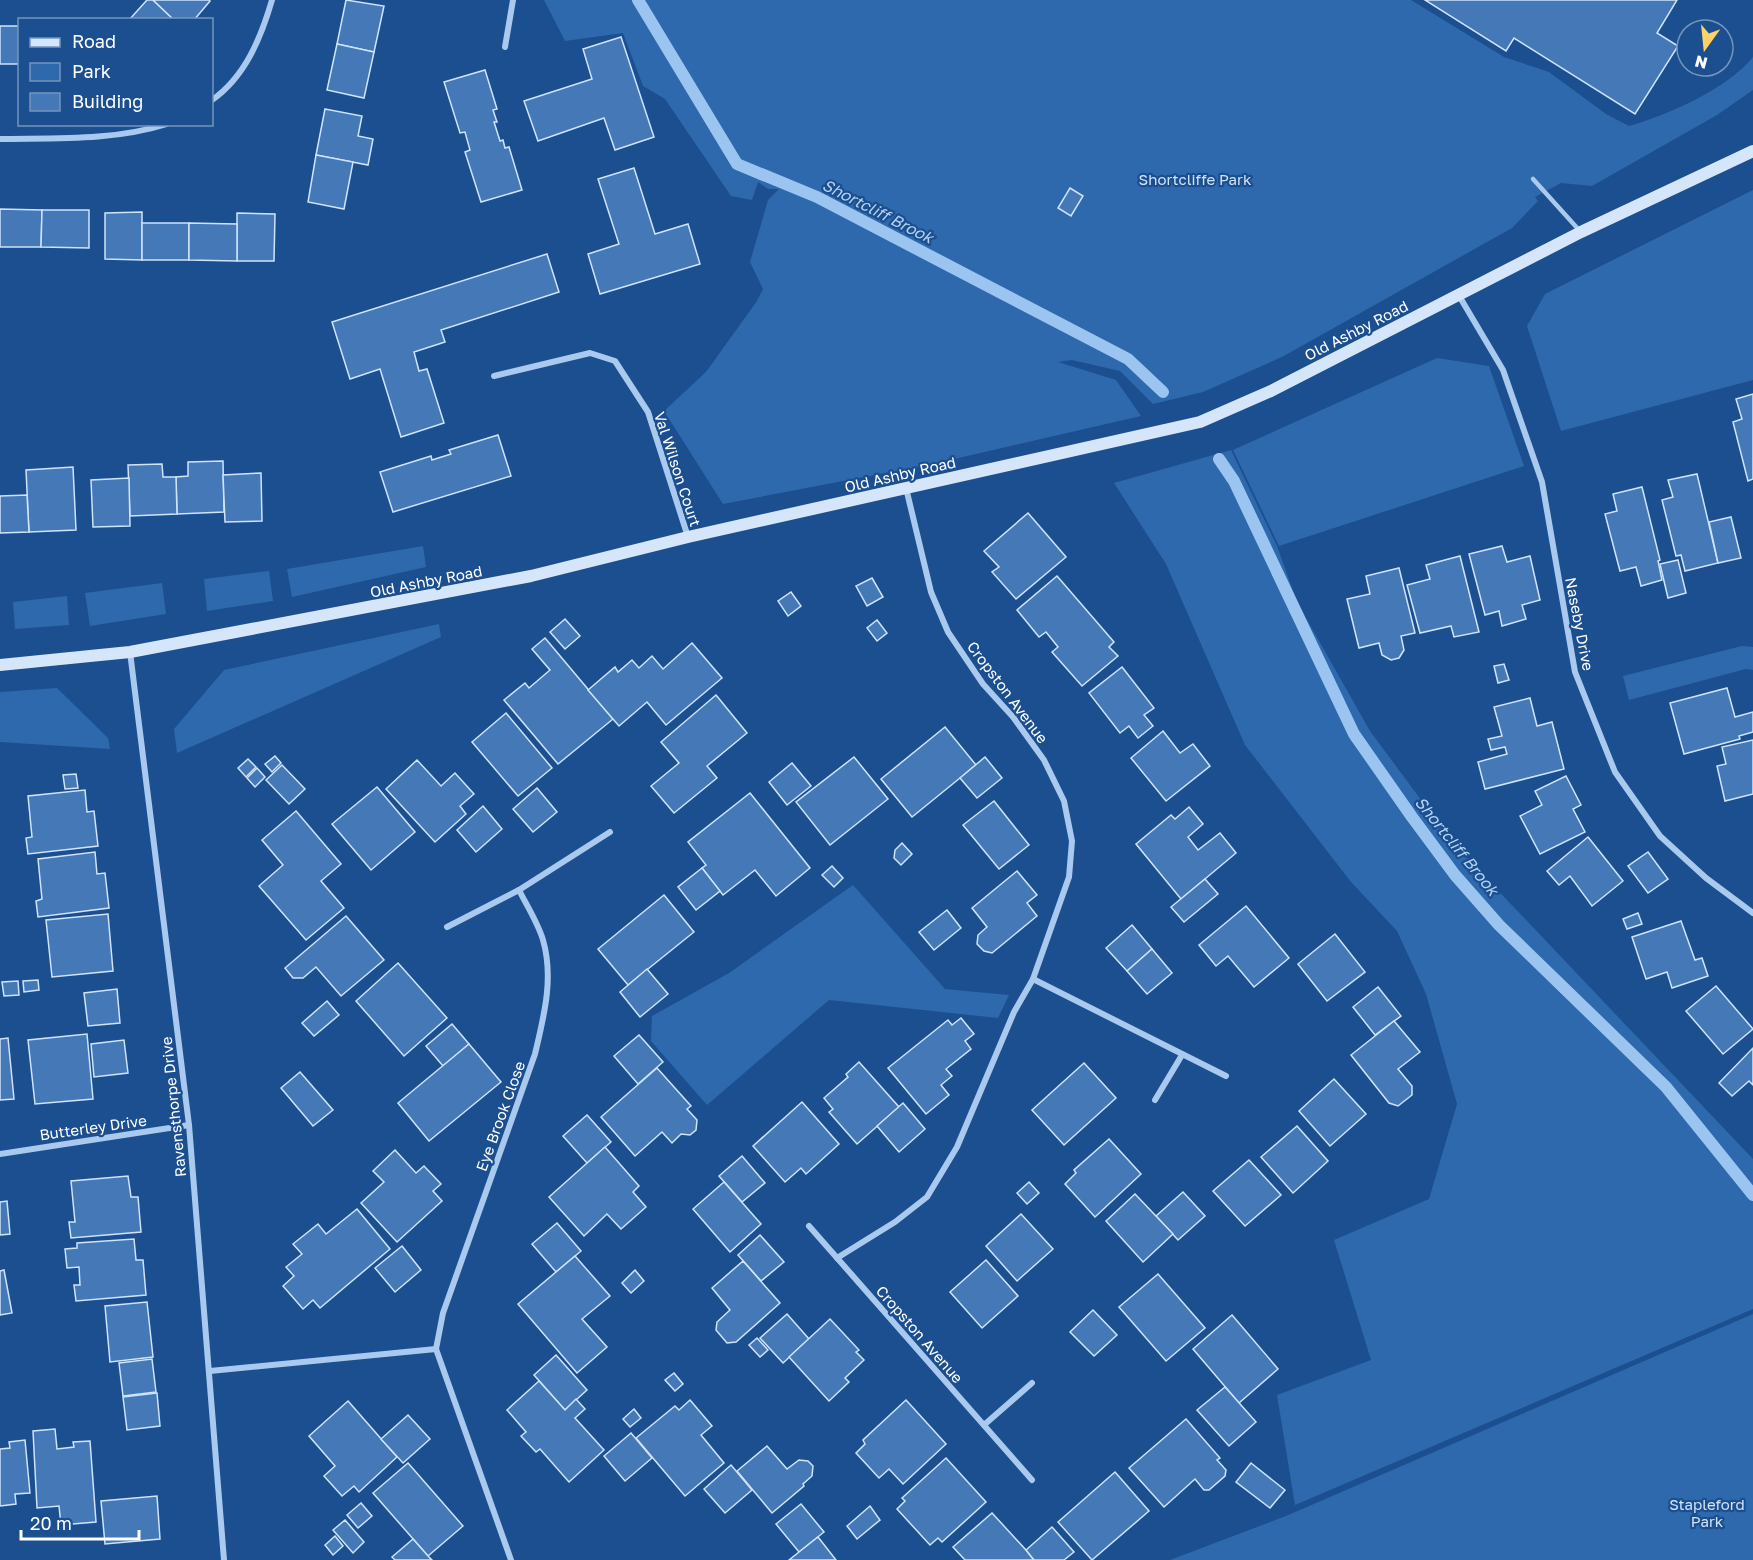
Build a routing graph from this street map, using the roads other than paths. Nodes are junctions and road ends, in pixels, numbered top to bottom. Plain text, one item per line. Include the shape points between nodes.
1 (272, 0) edge
2 (513, 0) edge
3 (505, 47) dead end
4 (213, 99) edge
5 (161, 126) edge
6 (0, 139) edge
7 (1753, 151) edge
8 (1533, 179) dead end
9 (1581, 232) junction
10 (1458, 294) junction
11 (494, 376) dead end
12 (906, 488) junction
13 (688, 537) junction
14 (130, 652) junction
15 (0, 665) edge
16 (610, 832) dead end
17 (519, 890) junction
18 (1753, 913) edge
19 (447, 927) dead end
20 (1033, 979) junction
21 (1182, 1055) junction
22 (1226, 1076) dead end
23 (1155, 1100) dead end
24 (189, 1125) junction
25 (0, 1154) edge
26 (809, 1226) dead end
27 (837, 1258) junction
28 (436, 1349) junction
29 (210, 1371) junction
30 (1032, 1383) dead end
31 (984, 1425) junction
32 (1032, 1480) dead end
33 (224, 1560) edge
34 (511, 1560) edge

1 - 4 street via 261,39 226,90
2 - 3 street
5 - 6 street via 93,138
7 - 9 street, Old Ashby Road
8 - 9 lane
9 - 10 street, Old Ashby Road
10 - 12 street, Old Ashby Road via 1271,391 1200,422
10 - 18 street, Naseby Drive via 1503,370 1542,482 1575,672 1615,772 1660,836 1706,878
11 - 13 street, Val Wilson Court via 590,353 615,361 648,412
12 - 13 street, Old Ashby Road
12 - 20 street, Cropston Avenue via 931,592 948,632 982,684 1013,717 1044,760 1064,801 1072,841 1069,877
13 - 14 street, Old Ashby Road via 531,576
14 - 15 street, Old Ashby Road
14 - 24 street, Ravensthorpe Drive
16 - 17 street
17 - 19 street
17 - 28 street, Eye Brook Close via 543,939 549,977 544,1017 535,1054 443,1313
20 - 21 street
20 - 27 street, Cropston Avenue via 1014,1012 957,1147 927,1197
21 - 22 street
21 - 23 street
24 - 25 street, Butterley Drive
24 - 29 street, Ravensthorpe Drive
26 - 27 street, Cropston Avenue
27 - 31 street, Cropston Avenue
28 - 29 street
28 - 34 street
29 - 33 street, Ravensthorpe Drive
30 - 31 street
31 - 32 street, Cropston Avenue

